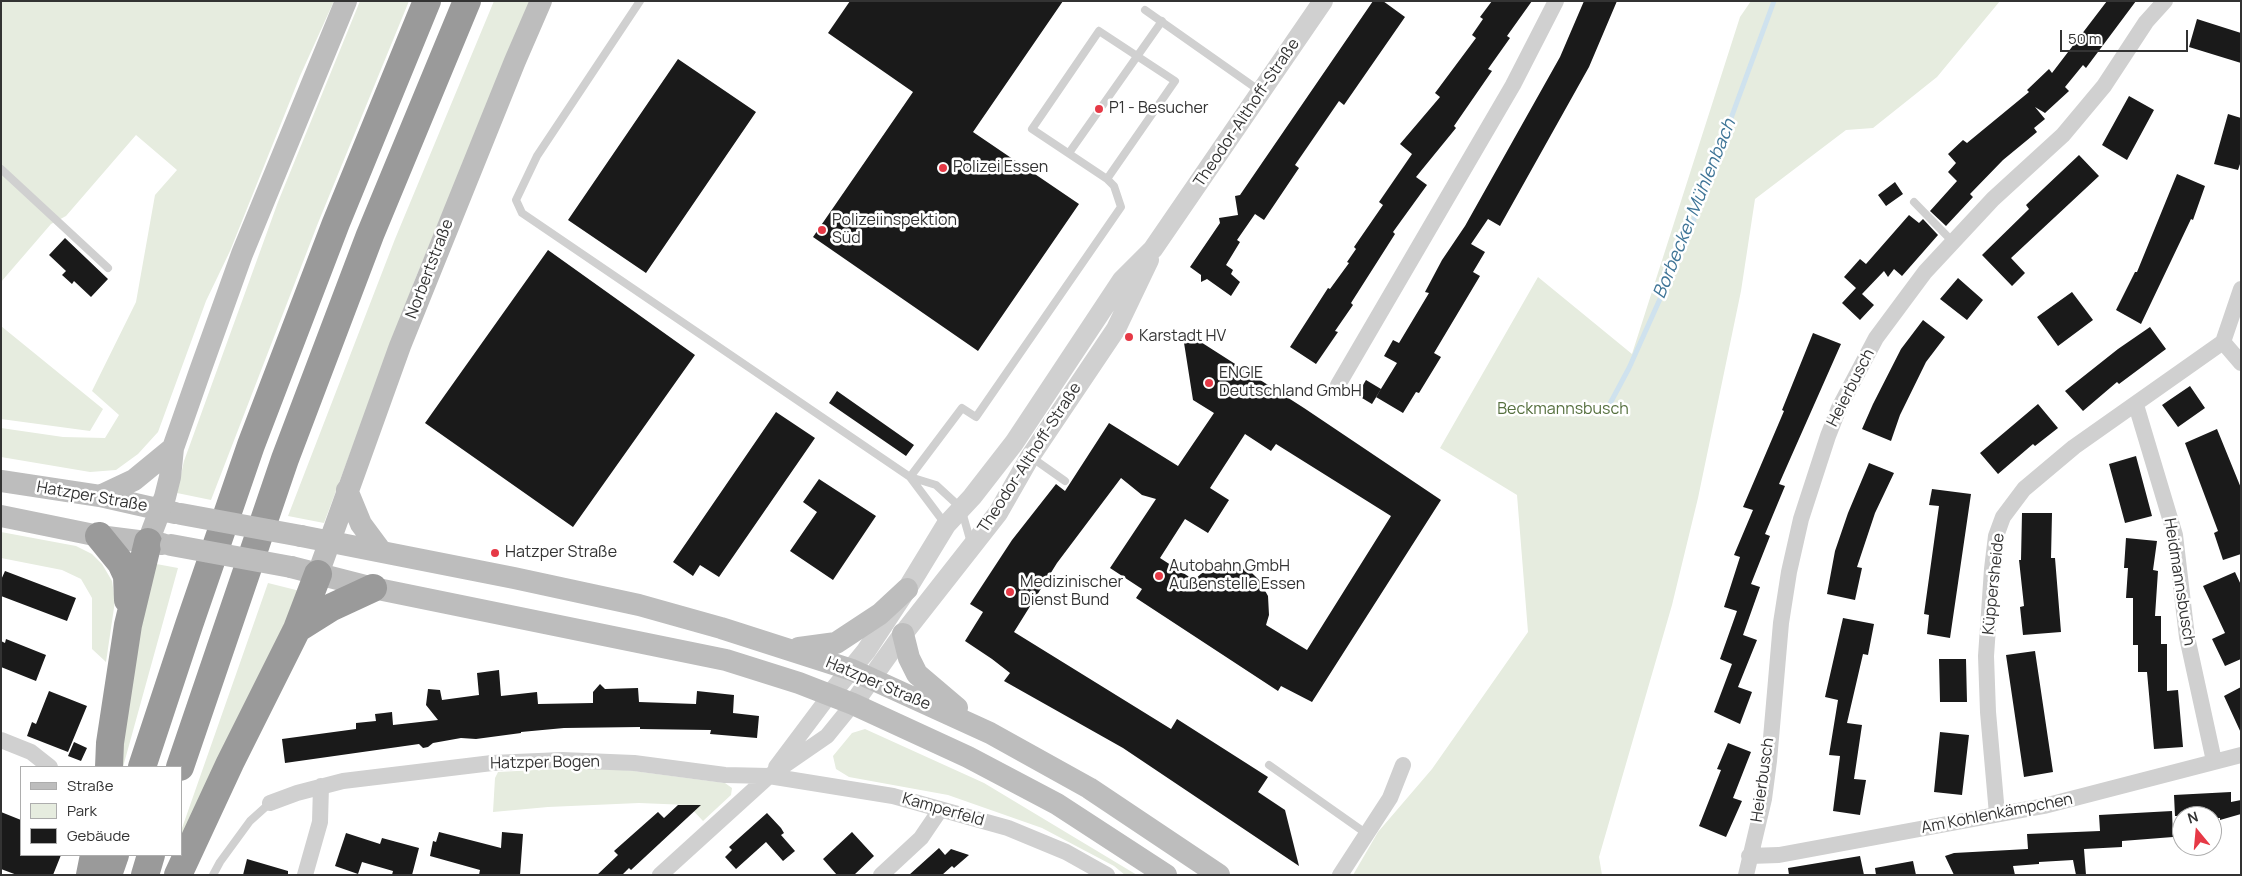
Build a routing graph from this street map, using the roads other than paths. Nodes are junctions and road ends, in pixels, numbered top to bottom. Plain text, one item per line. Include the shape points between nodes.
1 (346, 1) edge
2 (427, 1) edge
3 (467, 1) edge
4 (541, 1) edge
5 (640, 1) edge
6 (1323, 1) edge
7 (1556, 1) edge
8 (2165, 1) edge
9 (1144, 10) dead end
10 (1162, 21) junction
11 (1137, 56) junction
12 (1262, 92) junction
13 (1069, 153) junction
14 (1, 169) edge
15 (1107, 179) junction
16 (1914, 202) dead end
17 (1952, 241) junction
18 (108, 268) dead end
19 (2241, 289) edge
20 (2224, 342) junction
21 (2241, 363) edge
22 (1338, 386) dead end
23 (2136, 405) junction
24 (173, 448) junction
25 (1022, 450) junction
26 (910, 477) junction
27 (1, 481) edge
28 (1065, 481) dead end
29 (347, 490) junction
30 (100, 496) junction
31 (961, 508) junction
32 (171, 512) junction
33 (1, 516) edge
34 (946, 525) junction
35 (99, 536) junction
36 (329, 542) junction
37 (159, 544) junction
38 (972, 546) junction
39 (381, 551) junction
40 (318, 574) junction
41 (373, 588) junction
42 (907, 589) junction
43 (128, 625) junction
44 (297, 629) junction
45 (903, 634) junction
46 (786, 650) junction
47 (852, 670) junction
48 (872, 678) junction
49 (830, 695) junction
50 (854, 704) junction
51 (990, 732) junction
52 (1, 740) edge
53 (2241, 755) edge
54 (2214, 761) junction
55 (1269, 765) dead end
56 (1403, 765) dead end
57 (49, 766) edge
58 (108, 766) edge
59 (142, 766) edge
60 (180, 766) edge
61 (769, 776) junction
62 (322, 786) junction
63 (270, 804) joint
64 (940, 810) junction
65 (1997, 814) junction
66 (1367, 834) junction
67 (94, 856) edge
68 (114, 856) edge
69 (151, 856) edge
70 (1749, 856) junction
71 (90, 875) edge
72 (108, 875) edge
73 (145, 875) edge
74 (178, 875) edge
75 (213, 875) edge
76 (305, 875) edge
77 (660, 875) edge
78 (881, 875) edge
79 (1107, 875) edge
80 (1166, 875) edge
81 (1219, 875) edge
82 (1340, 875) edge
83 (1746, 875) edge

1 - 24 main road via 242,254
2 - 59 highway via 336,223 251,444
3 - 60 highway via 370,235 289,450
4 - 29 main road, Norbertstraße via 447,226
5 - 26 lane via 538,156 516,200 522,213
6 - 12 street, Theodor-Althoff-Straße
7 - 22 street via 1513,85
8 - 17 street, Heierbusch via 2146,22 2104,86 2063,135
9 - 10 lane
10 - 11 lane
10 - 12 lane
11 - 13 lane
11 - 13 lane via 1099,31 1032,129
11 - 15 lane via 1175,81
12 - 25 street, Theodor-Althoff-Straße via 1153,249 1116,329
13 - 15 lane
14 - 18 lane
15 - 26 lane via 1114,186 1121,207 976,417 962,408
16 - 17 lane
17 - 70 street, Heierbusch via 1876,338 1851,383 1828,436 1789,572 1764,799
19 - 20 street
20 - 21 street
20 - 23 street, Küppersheide
23 - 54 street, Heidmannsbusch via 2175,535 2187,637
23 - 65 street, Küppersheide via 2038,476 2012,503 1996,536 1986,656
24 - 30 main road via 134,480
24 - 32 main road
25 - 28 lane
25 - 31 street, Theodor-Althoff-Straße
25 - 38 street, Theodor-Althoff-Straße via 998,513
26 - 31 lane via 936,485
26 - 34 lane
27 - 30 main road, Hatzper Straße
29 - 36 main road, Norbertstraße
29 - 39 main road via 361,524
30 - 32 main road, Hatzper Straße
31 - 34 street, Theodor-Althoff-Straße
31 - 38 lane
32 - 36 main road, Hatzper Straße, bridge
32 - 37 main road
33 - 35 main road, Hatzper Straße
34 - 42 street, Theodor-Althoff-Straße
35 - 37 main road, Hatzper Straße
35 - 43 highway via 122,563 127,576
36 - 39 main road, Hatzper Straße
36 - 40 main road, Norbertstraße
37 - 40 main road, Hatzper Straße, bridge
37 - 43 highway
38 - 45 street, Theodor-Althoff-Straße
39 - 46 main road, Hatzper Straße via 639,605
40 - 41 main road, Hatzper Straße
40 - 44 highway
41 - 44 highway via 332,607
41 - 49 main road, Hatzper Straße via 726,660
42 - 46 main road via 880,614 836,643
42 - 47 street, Theodor-Althoff-Straße
43 - 58 highway
44 - 74 highway
45 - 48 street, Theodor-Althoff-Straße
45 - 51 main road via 917,674
46 - 47 main road, Hatzper Straße
47 - 48 main road, Hatzper Straße
47 - 49 street, Theodor-Althoff-Straße
48 - 50 street, Theodor-Althoff-Straße
48 - 51 main road, Hatzper Straße
49 - 50 main road, Hatzper Straße
49 - 61 street
50 - 61 street via 827,736
50 - 80 main road, Hatzper Straße via 968,757 1057,804
51 - 81 main road, Hatzper Straße via 1091,789
52 - 57 street via 31,752
53 - 54 street, Am Kohlenkämpchen
54 - 65 street, Am Kohlenkämpchen via 2094,794
55 - 66 lane
56 - 66 street via 1390,798
61 - 62 street, Hatzper Bogen via 726,775 634,762 562,760 492,763
61 - 64 street, Kamperfeld via 893,796
61 - 77 street
62 - 63 street, Hatzper Bogen
62 - 76 street via 320,822
63 - 75 lane via 250,821
64 - 78 street via 921,838
64 - 79 street, Kamperfeld via 1008,828 1066,852
65 - 70 street, Am Kohlenkämpchen via 1779,855
66 - 82 street
67 - 71 highway
68 - 72 highway
69 - 73 highway
70 - 83 street, Heierbusch

